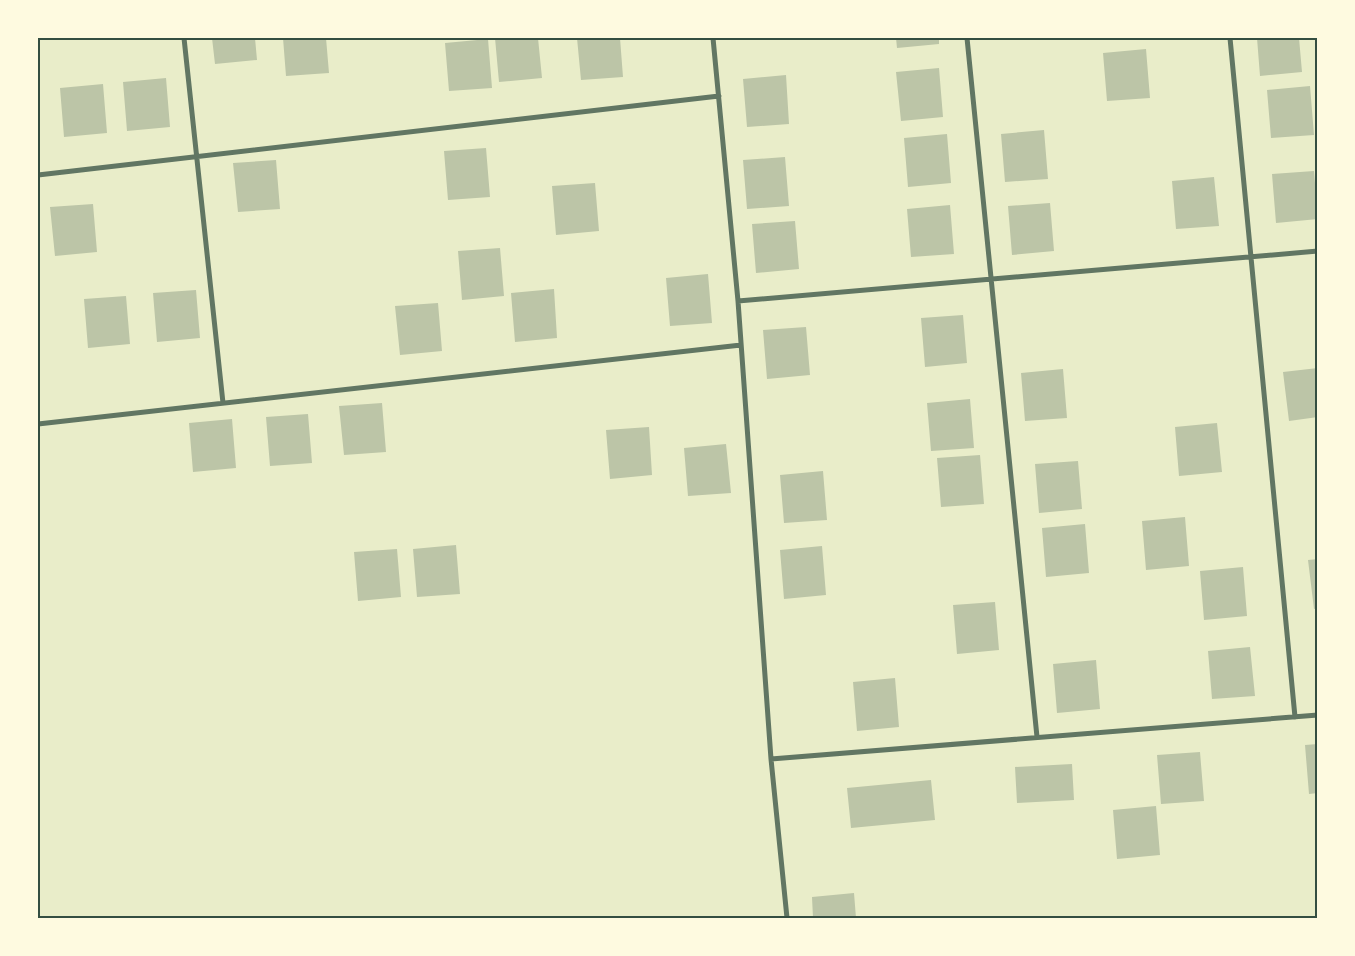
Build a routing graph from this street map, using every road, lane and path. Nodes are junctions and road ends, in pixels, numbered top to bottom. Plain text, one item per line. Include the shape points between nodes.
1 (184, 38) edge
2 (713, 38) edge
3 (967, 38) edge
4 (1230, 38) edge
5 (719, 96) junction
6 (197, 156) junction
7 (38, 175) edge
8 (1318, 251) edge
9 (1251, 257) junction
10 (992, 278) junction
11 (738, 301) junction
12 (741, 345) junction
13 (223, 403) junction
14 (38, 424) edge
15 (1318, 715) edge
16 (1295, 717) junction
17 (1037, 737) junction
18 (771, 758) junction
19 (787, 918) edge

1 - 6 street
2 - 5 street
3 - 10 street
4 - 9 street
5 - 6 street
5 - 11 street
6 - 7 street
6 - 13 street
8 - 9 street
9 - 10 street
9 - 16 street
10 - 11 street
10 - 17 street
11 - 12 street
12 - 13 street
12 - 18 street
13 - 14 street
15 - 16 street
16 - 17 street
17 - 18 street
18 - 19 street

